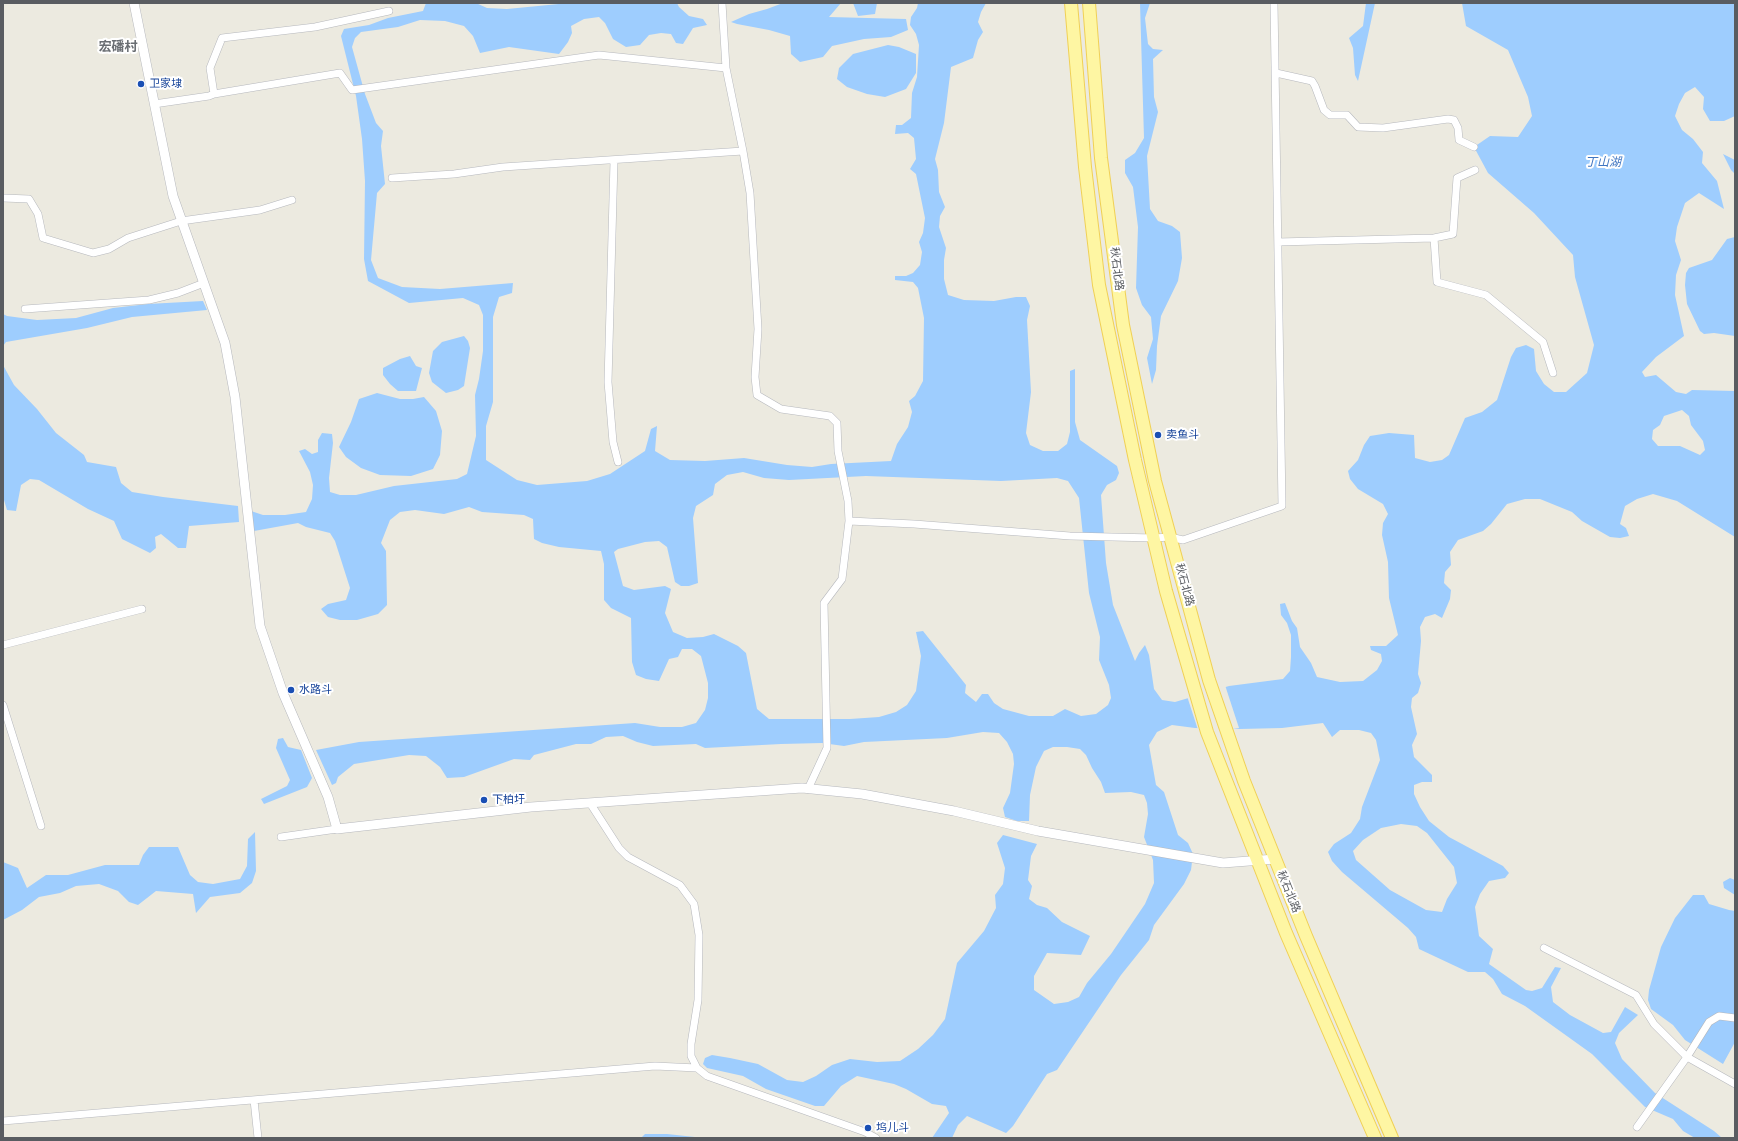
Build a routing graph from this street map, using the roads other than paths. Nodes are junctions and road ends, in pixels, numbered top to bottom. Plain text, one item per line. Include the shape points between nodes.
1 (134, 3) edge
2 (722, 3) edge
3 (1072, 3) edge
4 (1089, 3) edge
5 (1274, 3) edge
6 (389, 11) dead end
7 (726, 68) junction
8 (1276, 73) junction
9 (214, 94) junction
10 (154, 104) junction
11 (1474, 147) dead end
12 (743, 151) junction
13 (614, 161) junction
14 (1475, 170) dead end
15 (392, 178) dead end
16 (3, 198) edge
17 (292, 200) dead end
18 (181, 221) junction
19 (1434, 238) junction
20 (1278, 242) junction
21 (204, 283) junction
22 (25, 309) dead end
23 (1553, 373) dead end
24 (618, 462) dead end
25 (849, 521) junction
26 (1170, 537) junction
27 (1154, 538) junction
28 (142, 609) dead end
29 (3, 645) edge
30 (3, 705) edge
31 (808, 788) junction
32 (590, 803) junction
33 (40, 826) dead end
34 (337, 829) junction
35 (281, 837) dead end
36 (1257, 859) junction
37 (1275, 859) junction
38 (1544, 948) dead end
39 (1735, 1018) edge
40 (1687, 1058) junction
41 (697, 1068) junction
42 (1735, 1084) edge
43 (254, 1100) junction
44 (3, 1121) edge
45 (1636, 1127) dead end
46 (258, 1138) edge
47 (876, 1138) edge
48 (1374, 1138) edge
49 (1392, 1138) edge

1 - 10 street
2 - 7 street
3 - 27 main road, 秋石北路 via 1085,167 1099,285
4 - 26 main road, 秋石北路 via 1101,158 1123,325 1155,481
5 - 8 street
6 - 9 street via 315,27 222,38 210,68
7 - 9 street via 599,55 352,90 340,73
7 - 12 street
8 - 11 street via 1312,81 1324,110 1330,115 1347,115 1358,127 1383,128 1448,118 1454,120 1459,140
8 - 20 street
9 - 10 street
10 - 18 street via 172,196
12 - 13 street
12 - 25 street via 750,193 758,321 755,377 757,396 781,409 830,416 837,423 838,451 848,501
13 - 15 street via 503,167 454,174
13 - 24 street via 608,382 613,442
14 - 19 street via 1457,178 1453,234
16 - 18 street via 29,199 38,214 43,238 93,253 109,249 128,238
17 - 18 street via 260,210
18 - 21 street
19 - 20 street
19 - 23 street via 1437,282 1486,295 1543,342
20 - 26 street via 1282,506 1184,540
21 - 22 street via 149,300
21 - 34 street via 225,343 235,397 260,626 283,692 328,797
25 - 27 street via 1070,536
25 - 31 street via 842,579 824,603 826,748
26 - 27 street
26 - 37 main road, 秋石北路 via 1209,680 1244,781
27 - 36 main road, 秋石北路 via 1166,591 1207,732
28 - 29 street
30 - 33 street
31 - 32 street
31 - 36 street via 862,794 954,811 1038,831 1223,863
32 - 34 street via 531,807
32 - 41 street via 619,848 628,857 680,885 694,904 699,935 698,1000 691,1056
34 - 35 street
36 - 37 street
36 - 48 main road, 秋石北路
37 - 49 main road, 秋石北路
38 - 40 street via 1636,994 1654,1024
39 - 40 street via 1719,1016 1709,1022
40 - 42 street
40 - 45 street
41 - 43 street via 654,1066
41 - 47 street via 707,1076
43 - 44 street
43 - 46 street

